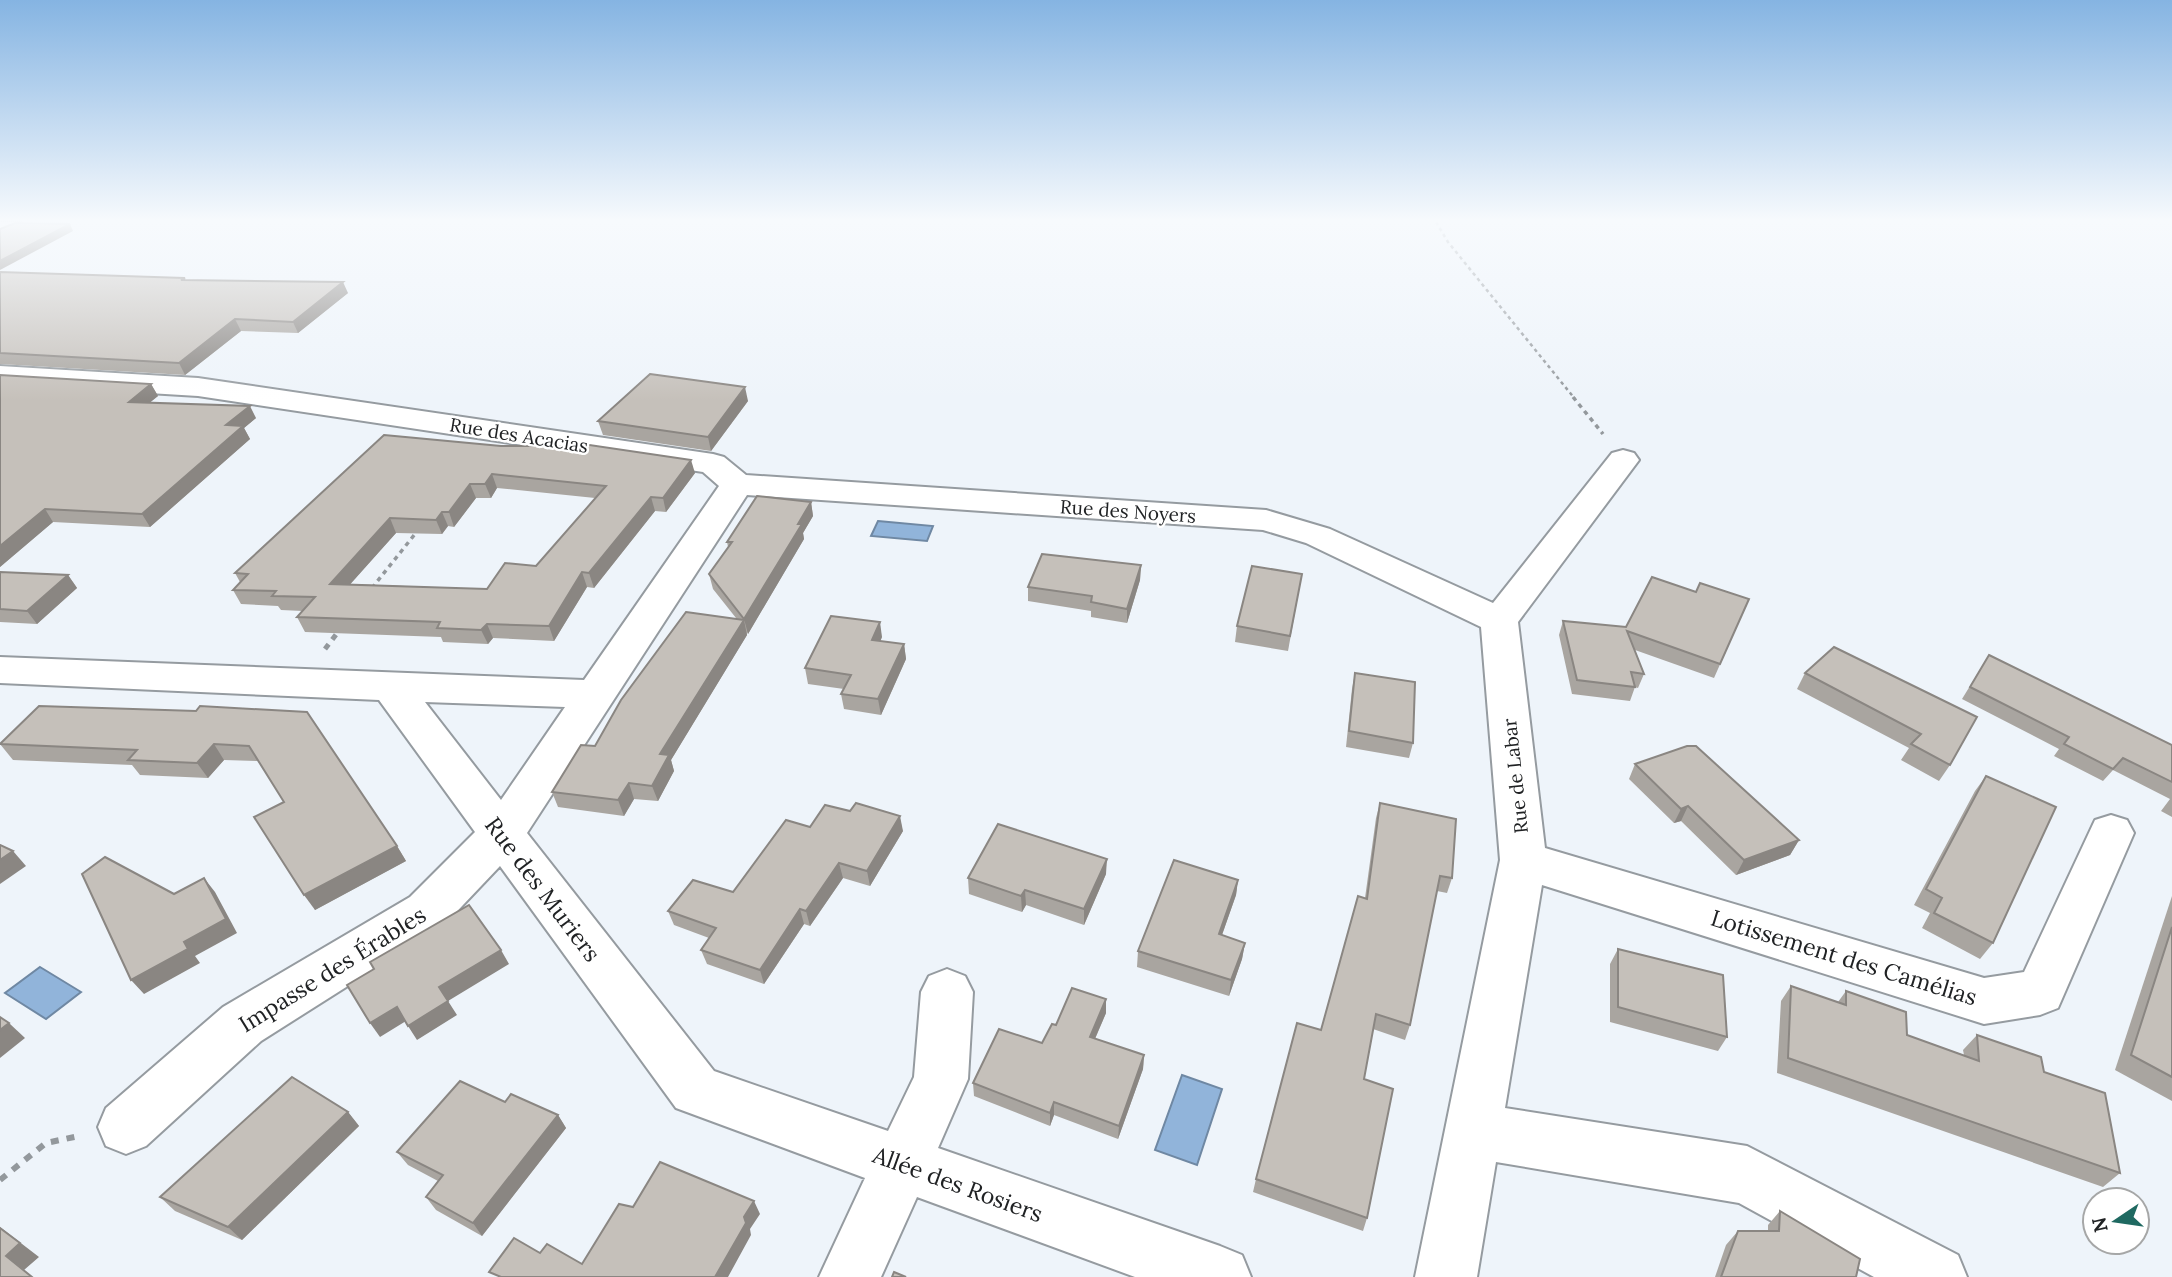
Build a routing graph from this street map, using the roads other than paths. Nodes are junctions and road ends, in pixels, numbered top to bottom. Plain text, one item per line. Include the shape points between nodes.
1 (0, 375) edge
2 (1623, 460) road end
3 (737, 484) junction
4 (1499, 621) junction
5 (0, 670) edge
6 (391, 687) junction
7 (596, 694) junction
8 (2111, 833) dead end
9 (502, 834) junction
10 (1523, 860) junction
11 (947, 992) dead end
12 (695, 1090) joint
13 (126, 1127) road end
14 (1475, 1131) junction
15 (902, 1164) junction
16 (850, 1277) edge
17 (1220, 1277) edge
18 (1446, 1277) edge
19 (1936, 1277) edge

1 - 3 street, Rue des Acacias via 198,387 713,464
2 - 4 street
3 - 4 street, Rue des Noyers via 1266,520 1318,536
3 - 7 street
4 - 10 street, Rue de Labar
5 - 6 street
6 - 7 street
6 - 9 street, Rue des Muriers
7 - 9 street
8 - 10 street, Lotissement des Camélias via 2039,992 1984,1001
9 - 12 street, Rue des Muriers
9 - 13 street, Impasse des Érables via 426,911 242,1024
10 - 14 street, Rue de Labar
11 - 15 street via 941,1079
12 - 15 street, Allée des Rosiers
14 - 18 street, Rue de Labar
14 - 19 street via 1746,1175
15 - 16 street
15 - 17 street, Allée des Rosiers

